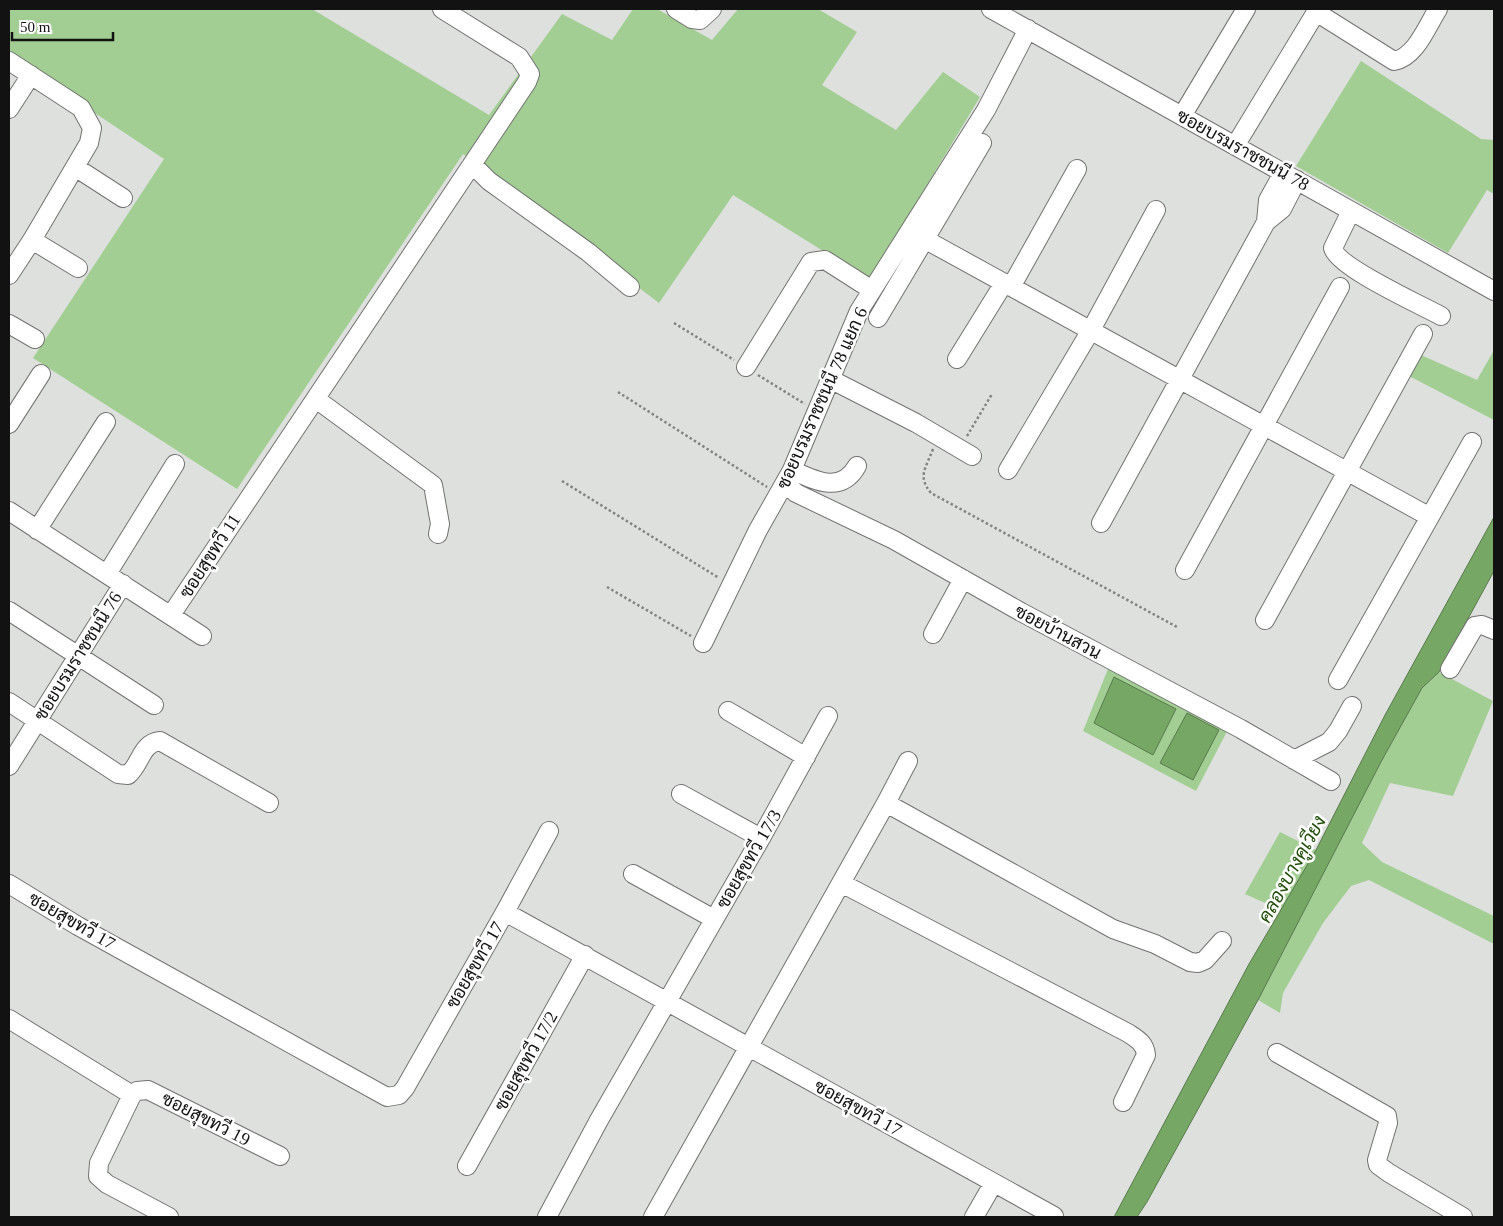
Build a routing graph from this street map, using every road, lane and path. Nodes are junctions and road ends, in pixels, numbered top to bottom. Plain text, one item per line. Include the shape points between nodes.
1 (442, 9) edge
2 (676, 9) edge
3 (712, 9) edge
4 (991, 9) edge
5 (1246, 9) edge
6 (1438, 9) edge
7 (1317, 10) edge
8 (1028, 29) junction
9 (9, 61) edge
10 (30, 75) junction
11 (9, 109) edge
12 (1182, 116) junction
13 (982, 143) dead end
14 (1235, 146) junction
15 (472, 164) junction
16 (75, 167) junction
17 (1077, 169) dead end
18 (1290, 176) junction
19 (123, 198) dead end
20 (1156, 210) dead end
21 (1351, 211) junction
22 (32, 240) junction
23 (926, 240) junction
24 (78, 268) dead end
25 (9, 275) edge
26 (1008, 285) junction
27 (630, 287) dead end
28 (1340, 287) dead end
29 (872, 290) junction
30 (1494, 291) edge
31 (1441, 316) dead end
32 (878, 318) dead end
33 (9, 324) edge
34 (1091, 330) junction
35 (1423, 334) dead end
36 (34, 339) dead end
37 (957, 359) dead end
38 (746, 367) dead end
39 (42, 374) dead end
40 (830, 379) junction
41 (1180, 380) junction
42 (618, 392) dead end
43 (992, 394) dead end
44 (316, 399) junction
45 (106, 422) dead end
46 (9, 424) edge
47 (1264, 426) junction
48 (938, 436) junction
49 (1472, 442) dead end
50 (965, 452) joint
51 (175, 464) dead end
52 (858, 466) dead end
53 (1008, 470) dead end
54 (1347, 471) junction
55 (562, 481) dead end
56 (785, 483) junction
57 (9, 511) edge
58 (1430, 517) junction
59 (1101, 523) dead end
60 (38, 530) junction
61 (438, 534) dead end
62 (1185, 570) dead end
63 (107, 574) junction
64 (963, 580) junction
65 (123, 584) junction
66 (731, 586) junction
67 (607, 587) dead end
68 (9, 611) edge
69 (171, 615) junction
70 (1265, 620) dead end
71 (1177, 627) dead end
72 (1494, 630) edge
73 (933, 634) dead end
74 (202, 636) dead end
75 (703, 643) joint
76 (78, 656) junction
77 (1450, 669) dead end
78 (1338, 680) dead end
79 (9, 702) edge
80 (154, 705) dead end
81 (1352, 706) dead end
82 (728, 711) dead end
83 (828, 716) dead end
84 (38, 720) junction
85 (806, 757) junction
86 (1294, 760) junction
87 (908, 761) dead end
88 (9, 766) edge
89 (1331, 781) dead end
90 (681, 794) dead end
91 (269, 802) dead end
92 (886, 803) junction
93 (549, 831) dead end
94 (761, 838) junction
95 (634, 874) dead end
96 (841, 882) junction
97 (9, 884) edge
98 (505, 912) junction
99 (714, 919) junction
100 (1222, 941) dead end
101 (585, 956) junction
102 (668, 1000) junction
103 (9, 1019) edge
104 (748, 1046) junction
105 (1277, 1053) dead end
106 (132, 1095) junction
107 (1123, 1102) dead end
108 (280, 1156) dead end
109 (467, 1166) dead end
110 (993, 1184) junction
111 (1054, 1216) dead end
112 (169, 1217) edge
113 (546, 1217) edge
114 (653, 1217) edge
115 (974, 1217) edge
116 (1463, 1217) edge

1 - 15 street, ซอยสุขทวี 11 via 519,58 530,74 528,82
2 - 3 street via 700,20
4 - 8 street, ซอยบรมราชชนนี 78
5 - 12 street
6 - 7 street via 1411,53 1402,60 1394,61
7 - 14 street
8 - 12 street, ซอยบรมราชชนนี 78
8 - 29 street, ซอยบรมราชชนนี 78 แยก 6 via 986,110
9 - 10 street
10 - 11 street
10 - 16 street via 81,108 90,120 89,143
12 - 14 street, ซอยบรมราชชนนี 78
13 - 23 street
14 - 18 street, ซอยบรมราชชนนี 78
15 - 27 street via 489,181 588,252
15 - 44 street, ซอยสุขทวี 11
16 - 19 street
16 - 22 street
17 - 26 street
18 - 21 street, ซอยบรมราชชนนี 78
18 - 41 street via 1268,200 1266,222
20 - 34 street
21 - 30 street, ซอยบรมราชชนนี 78
21 - 31 street via 1333,248 1335,256
22 - 24 street
22 - 25 street
23 - 26 street
23 - 32 street
26 - 34 street
26 - 37 street
28 - 47 street
29 - 38 street via 824,260 811,262
29 - 40 street, ซอยบรมราชชนนี 78 แยก 6 via 849,331
33 - 36 street
34 - 41 street
34 - 53 street
35 - 54 street
39 - 46 street
40 - 48 street
40 - 56 street, ซอยบรมราชชนนี 78 แยก 6
41 - 47 street
41 - 59 street
42 - 56 path
43 - 50 path
44 - 61 street via 433,485 440,524
44 - 69 street, ซอยสุขทวี 11
45 - 60 street
47 - 54 street
47 - 62 street
48 - 50 street
48 - 71 path via 922,478 931,493
49 - 58 street
51 - 63 street
52 - 56 street via 841,482
54 - 58 street
54 - 70 street
55 - 66 path
56 - 64 street, ซอยบ้านสวน via 796,493 894,540
56 - 66 street, ซอยบรมราชชนนี 78 แยก 6
57 - 60 street, ซอยบรมราชชนนี 76
58 - 78 street
60 - 63 street, ซอยบรมราชชนนี 76
63 - 65 street, ซอยบรมราชชนนี 76
64 - 73 street
64 - 86 street, ซอยบ้านสวน
65 - 69 street, ซอยสุขทวี 11
65 - 76 street, ซอยบรมราชชนนี 76
66 - 75 street, ซอยบรมราชชนนี 78 แยก 6
67 - 75 path
68 - 76 street
69 - 74 street, ซอยสุขทวี 11
72 - 77 street via 1475,626
76 - 80 street
76 - 84 street, ซอยบรมราชชนนี 76
79 - 84 street
81 - 86 street via 1329,742
82 - 85 street
83 - 85 street, ซอยสุขทวี 17/3
84 - 88 street, ซอยบรมราชชนนี 76
84 - 91 street via 118,774 128,775 146,746 160,741
85 - 94 street, ซอยสุขทวี 17/3
86 - 89 street, ซอยบ้านสวน
87 - 92 street
90 - 94 street
92 - 96 street
92 - 100 street via 1113,929 1155,944 1190,962 1205,960
93 - 98 street
94 - 99 street, ซอยสุขทวี 17/3
95 - 99 street
96 - 104 street
96 - 107 street via 1141,1042 1146,1048 1146,1055
97 - 98 street, ซอยสุขทวี 17 via 78,926 387,1098 399,1095 405,1088
98 - 101 street, ซอยสุขทวี 17
99 - 102 street, ซอยสุขทวี 17/3
101 - 102 street, ซอยสุขทวี 17
101 - 109 street, ซอยสุขทวี 17/2
102 - 104 street, ซอยสุขทวี 17
102 - 113 street, ซอยสุขทวี 17/3
103 - 106 street
104 - 110 street, ซอยสุขทวี 17
104 - 114 street
105 - 116 street via 1387,1116 1378,1164
106 - 108 street, ซอยสุขทวี 19 via 148,1090
106 - 112 street via 99,1163 98,1176
110 - 111 street, ซอยสุขทวี 17
110 - 115 street

